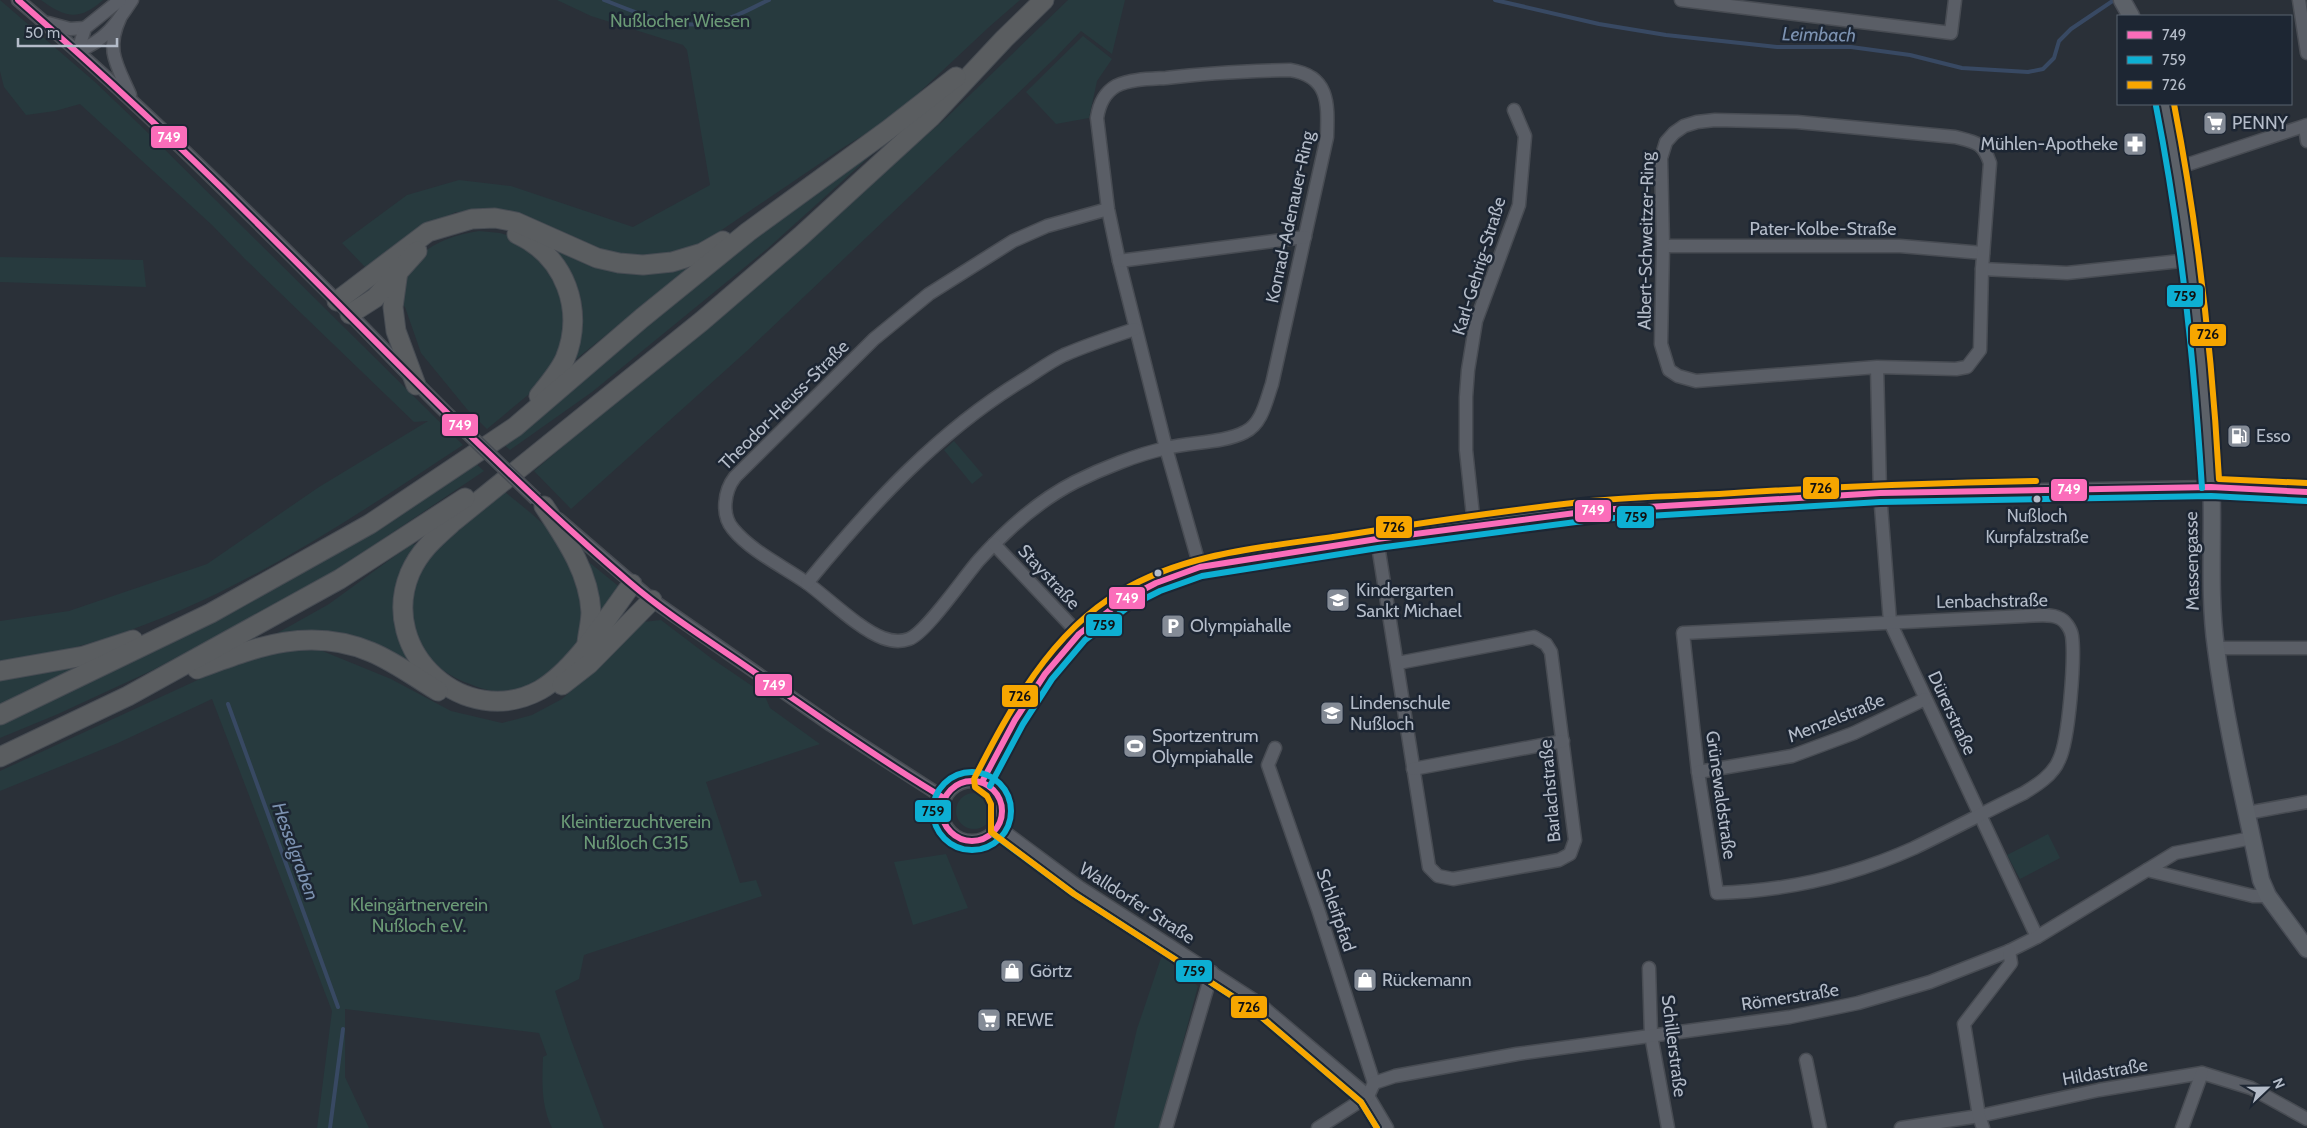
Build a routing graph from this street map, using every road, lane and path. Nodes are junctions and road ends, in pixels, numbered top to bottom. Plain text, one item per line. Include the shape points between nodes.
1 (18, 0) edge
2 (120, 0) edge
3 (132, 0) edge
4 (1681, 0) edge
5 (1954, 0) edge
6 (2122, 0) edge
7 (2299, 0) edge
8 (1041, 3) edge
9 (2130, 15) edge
10 (120, 18) junction
11 (46, 23) junction
12 (85, 28) junction
13 (1004, 39) junction
14 (78, 51) junction
15 (2307, 53) edge
16 (132, 100) junction
17 (2165, 105) edge
18 (1514, 110) dead end
19 (2306, 126) edge
20 (2307, 140) edge
21 (2177, 168) junction
22 (1108, 209) junction
23 (748, 232) junction
24 (1305, 237) junction
25 (1663, 246) junction
26 (1983, 253) junction
27 (2190, 260) junction
28 (1119, 262) junction
29 (1982, 269) junction
30 (398, 271) junction
31 (343, 308) junction
32 (1135, 329) junction
33 (1877, 367) junction
34 (416, 384) junction
35 (598, 403) junction
36 (515, 427) junction
37 (1166, 448) junction
38 (2211, 487) junction
39 (1880, 492) junction
40 (2307, 492) edge
41 (540, 502) junction
42 (1474, 525) junction
43 (1378, 539) junction
44 (994, 544) junction
45 (1200, 567) junction
46 (807, 583) junction
47 (632, 584) junction
48 (652, 600) junction
49 (211, 613) junction
50 (1890, 622) junction
51 (1080, 634) junction
52 (587, 644) junction
53 (2216, 648) junction
54 (2307, 648) edge
55 (1398, 663) junction
56 (0, 671) edge
57 (128, 696) junction
58 (1925, 699) junction
59 (0, 715) edge
60 (66, 726) junction
61 (1563, 741) junction
62 (1275, 748) dead end
63 (0, 751) edge
64 (0, 757) edge
65 (1413, 769) junction
66 (1698, 772) junction
67 (982, 782) junction
68 (944, 798) junction
69 (2307, 802) edge
70 (2247, 813) junction
71 (1980, 815) junction
72 (998, 826) junction
73 (2252, 838) junction
74 (2148, 870) junction
75 (2268, 896) junction
76 (2037, 937) junction
77 (2307, 950) edge
78 (2009, 951) junction
79 (1649, 968) dead end
80 (1212, 972) junction
81 (1651, 1035) junction
82 (1806, 1060) dead end
83 (2202, 1073) junction
84 (1374, 1083) junction
85 (1368, 1096) junction
86 (2307, 1119) edge
87 (1981, 1122) edge
88 (1166, 1128) edge
89 (1318, 1128) edge
90 (1387, 1128) edge
91 (1668, 1128) edge
92 (1820, 1128) edge
93 (1902, 1128) edge
94 (2182, 1128) edge

1 - 11 street
2 - 12 street
3 - 10 street
4 - 5 street via 1951,33
6 - 9 main road
7 - 15 street
8 - 13 highway
10 - 14 street via 95,45
10 - 16 street via 113,33 113,53
11 - 12 street via 70,29
11 - 14 street
12 - 14 street
13 - 23 highway via 888,130
13 - 35 highway via 930,117 801,236 702,321
14 - 16 street
16 - 31 street
17 - 21 main road, Massengasse
18 - 42 street, Karl-Gehrig-Straße via 1525,136 1519,205 1476,321 1468,370 1466,450
19 - 20 street
19 - 21 street
21 - 27 main road, Massengasse
22 - 24 street, Konrad-Adenauer-Ring via 1097,118 1101,103 1111,90 1129,82 1290,70 1304,72 1314,79 1328,104 1327,137
22 - 28 street, Konrad-Adenauer-Ring
22 - 46 street, Theodor-Heuss-Straße via 1047,226 1013,241 929,294 874,339 735,477 725,505 733,529
23 - 31 highway via 732,236 702,253 643,266 597,258 516,222 495,218 472,219 428,232
23 - 36 highway
24 - 28 street
24 - 37 street, Konrad-Adenauer-Ring via 1272,384 1258,421 1237,435
25 - 26 street, Pater-Kolbe-Straße via 1900,246
25 - 26 street, Albert-Schweitzer-Ring via 1662,158 1666,142 1684,126 1715,120 1880,129 1955,137 1977,143 1986,150 1990,163
25 - 33 street, Albert-Schweitzer-Ring via 1661,344 1669,370 1678,376 1696,381
26 - 29 street, Albert-Schweitzer-Ring
27 - 29 street via 2067,273
27 - 38 main road, Massengasse via 2207,404
28 - 32 street, Konrad-Adenauer-Ring
29 - 33 street, Albert-Schweitzer-Ring via 1980,350 1967,367 1956,370
30 - 31 highway via 375,298
30 - 34 highway via 393,308 396,331
30 - 36 highway via 412,255 434,239 454,231 479,227 502,228 520,234 545,252 560,269 574,318 570,344 553,379
31 - 34 street
32 - 37 street, Konrad-Adenauer-Ring
32 - 46 street via 1062,356 1010,387 952,429 857,522
33 - 39 street
34 - 41 street, bridge
35 - 52 highway via 422,550 410,574 403,603 404,624 414,654 441,682 471,697 503,700 539,690 562,673
35 - 57 highway via 462,500 340,580
36 - 49 highway via 370,524
37 - 44 street, Theodor-Heuss-Straße via 1074,482 1017,521
37 - 45 street, Konrad-Adenauer-Ring
38 - 39 street
38 - 40 street
38 - 53 main road, Massengasse via 2212,613
39 - 42 street via 1592,510
39 - 50 street, Dürerstraße
41 - 47 street
41 - 52 highway via 574,552 585,582 590,612
42 - 43 street
43 - 45 street
43 - 55 street, Barlachstraße
44 - 46 street, Theodor-Heuss-Straße via 922,631 910,639 895,641 882,638
44 - 51 street, Staystraße
45 - 51 street via 1156,583 1123,600
47 - 48 street
47 - 52 highway
48 - 57 highway via 568,682 542,698 506,708 479,707 452,699 372,652 342,642 322,640 254,647
48 - 68 street via 831,725
49 - 56 highway via 184,618 142,637 84,656
49 - 59 highway
50 - 58 street, Dürerstraße
50 - 66 street, Grünewaldstraße via 1683,633
50 - 71 street, Lenbachstraße via 2048,616 2059,618 2072,634 2066,740 2059,760 2052,772 2036,786
51 - 67 street via 1045,674
53 - 54 street
53 - 70 main road, Massengasse
55 - 61 street, Barlachstraße via 1534,637 1546,644 1551,652
55 - 65 street, Barlachstraße
57 - 60 highway
58 - 66 street, Menzelstraße via 1854,733 1792,756
58 - 71 street, Dürerstraße
60 - 63 highway
60 - 64 highway
61 - 65 street
61 - 65 street, Barlachstraße via 1575,840 1570,854 1559,860 1459,879 1438,876 1427,863
62 - 84 street, Schleifpfad via 1268,765
66 - 71 street, Grünewaldstraße via 1717,893 1758,892 1848,872 1912,848
67 - 68 street via 957,784
67 - 72 street via 993,789 1000,801 1002,814
68 - 72 street via 944,821 950,832 960,839 984,839
69 - 70 street
70 - 73 main road, Massengasse
71 - 76 street, Dürerstraße
72 - 80 street, Walldorfer Straße via 1079,888
73 - 74 street, Römerstraße via 2175,853
73 - 75 main road, Massengasse
74 - 75 street via 2253,896
74 - 76 street, Römerstraße
75 - 77 main road, Massengasse
76 - 78 street, Römerstraße
78 - 81 street, Römerstraße via 1930,982 1858,1003 1790,1017
78 - 87 street via 2011,963 1964,1024
79 - 81 street, Schillerstraße
80 - 85 street, Walldorfer Straße via 1257,1002
80 - 88 street
81 - 84 street, Römerstraße via 1517,1054
81 - 91 street, Schillerstraße
82 - 92 street
83 - 86 street, Hildastraße via 2251,1088
83 - 87 street, Hildastraße via 2099,1090
83 - 94 street
84 - 85 street
85 - 89 street
85 - 90 street, Walldorfer Straße
87 - 93 street, Hildastraße

